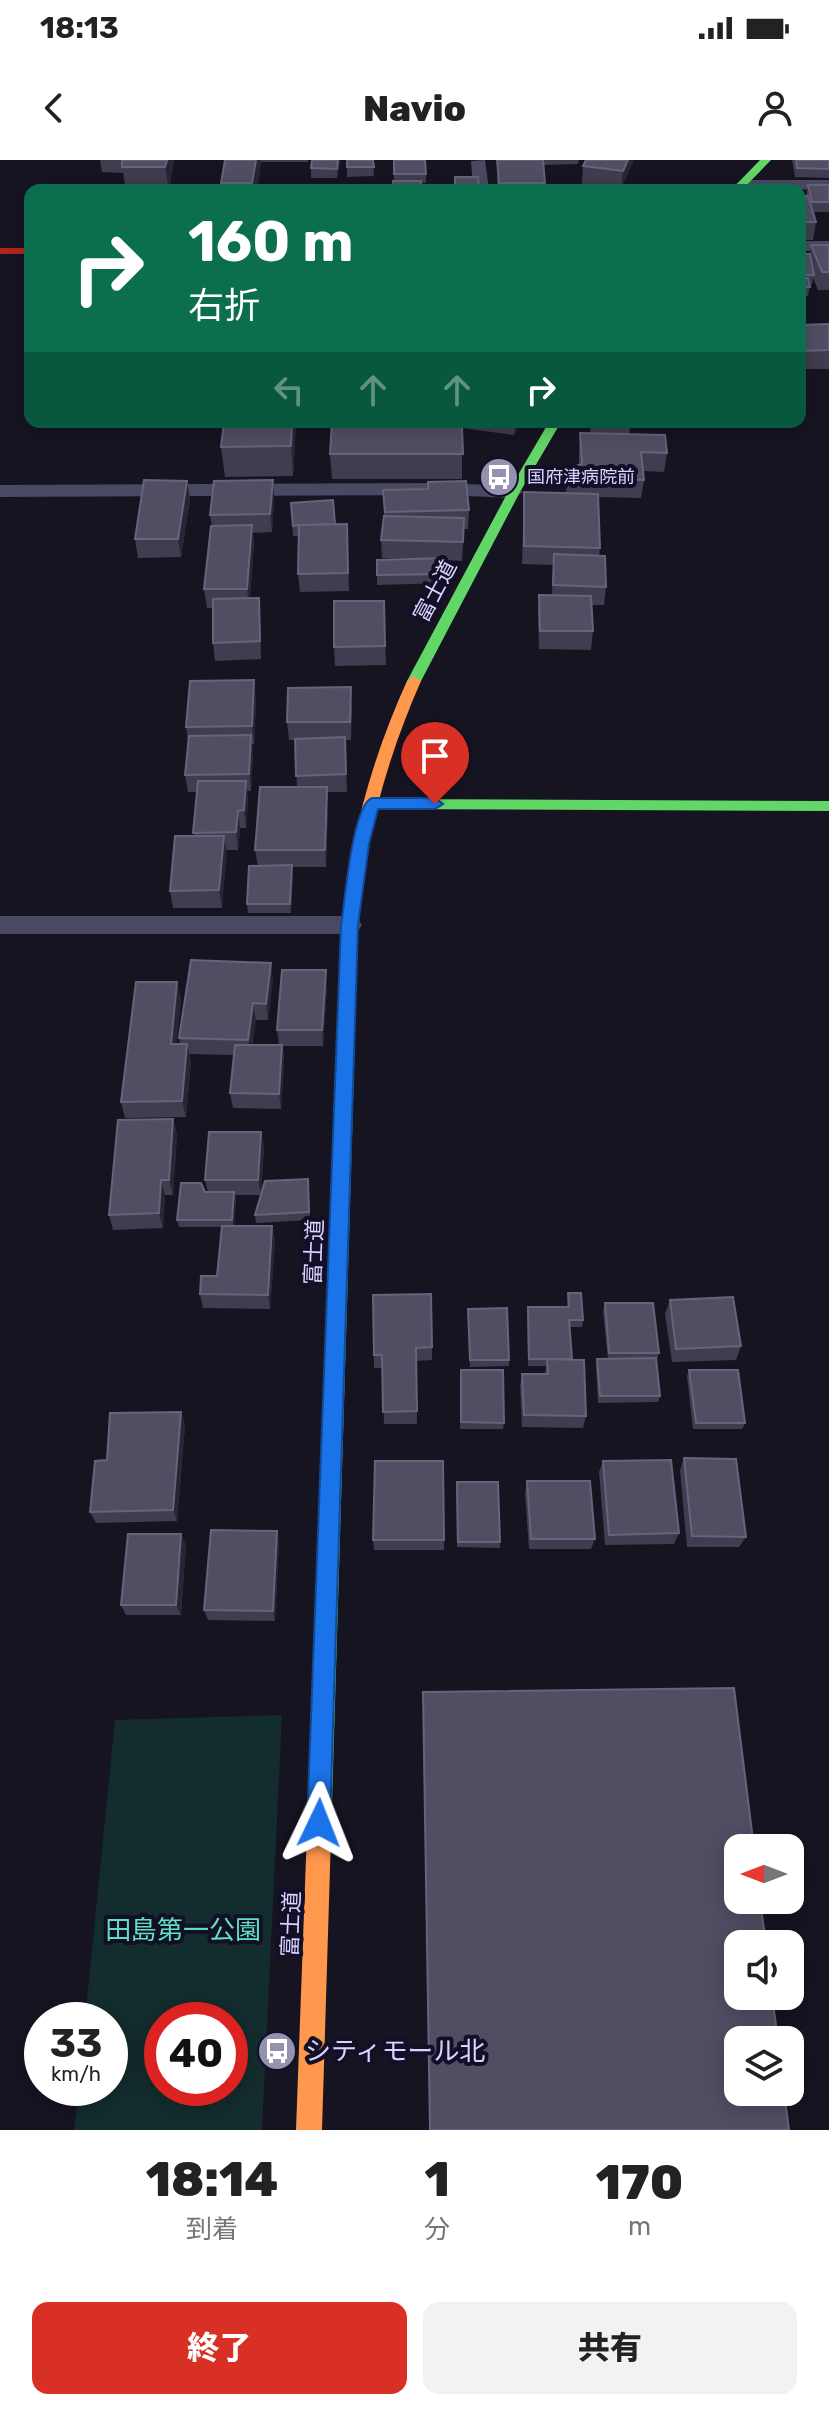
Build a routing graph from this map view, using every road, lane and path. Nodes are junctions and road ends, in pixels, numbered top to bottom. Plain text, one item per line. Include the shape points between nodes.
1 (766, 160) edge
2 (478, 161) edge
3 (480, 184) edge
4 (742, 184) edge
5 (829, 185) edge
6 (806, 186) edge
7 (806, 246) edge
8 (829, 246) edge
9 (0, 251) edge
10 (24, 251) edge
11 (551, 428) edge
12 (0, 491) edge
13 (514, 492) junction
14 (372, 804) junction
15 (829, 806) edge
16 (0, 925) edge
17 (350, 925) junction
18 (309, 2130) edge

1 - 4 street
2 - 3 lane
5 - 6 lane
7 - 8 lane
9 - 10 street
11 - 13 street, 富士道
12 - 13 lane
13 - 14 street, 富士道 via 411,687 392,730
14 - 15 street
14 - 17 street, 富士道
16 - 17 lane
17 - 18 street, 富士道

